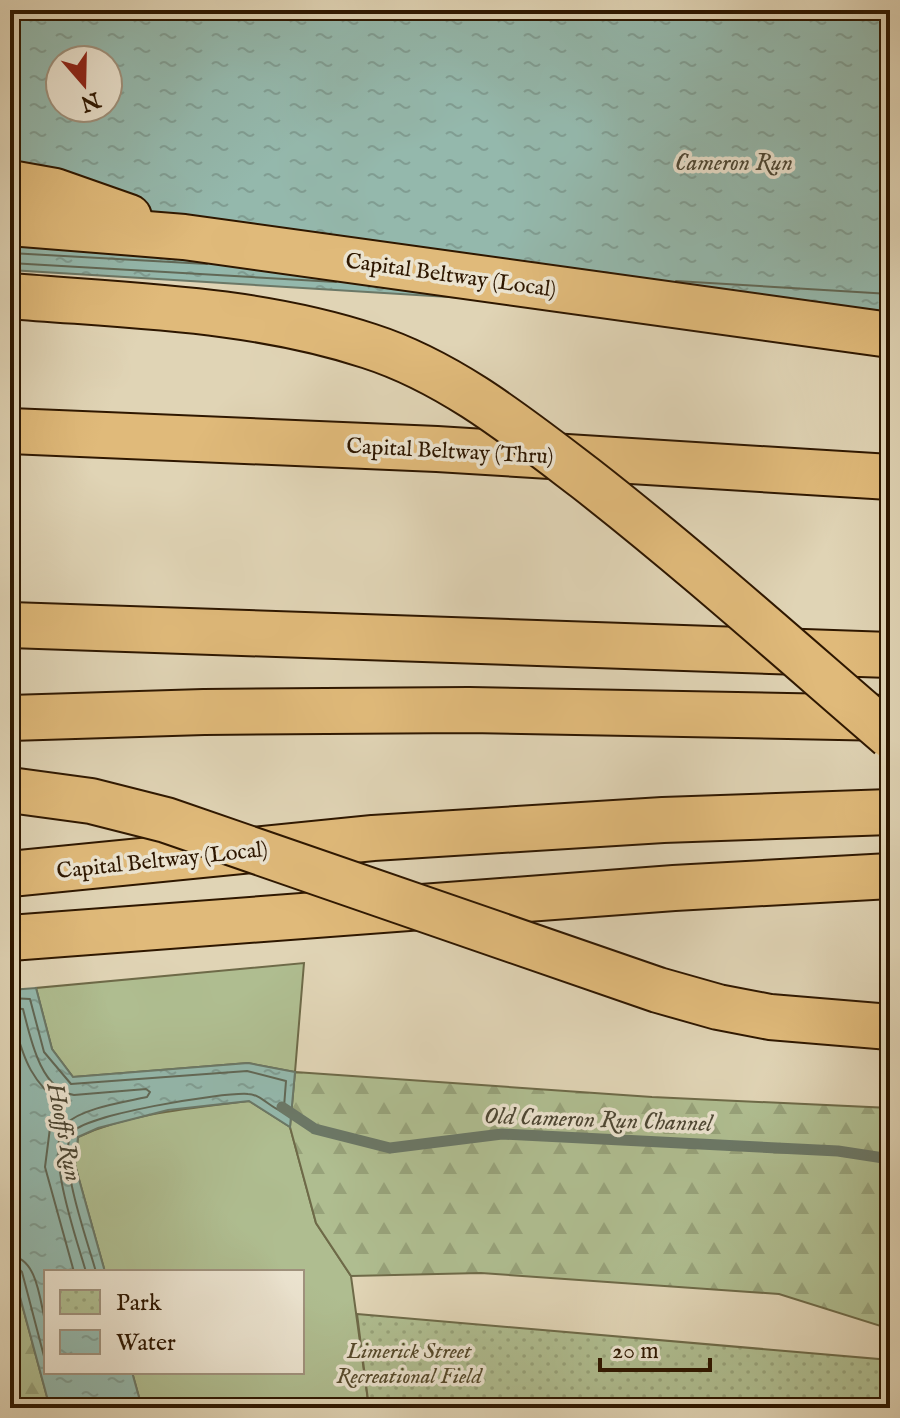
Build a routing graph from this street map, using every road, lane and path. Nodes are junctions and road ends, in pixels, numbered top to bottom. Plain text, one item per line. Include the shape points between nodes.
1 (10, 183) edge
2 (10, 223) edge
3 (184, 237) junction
4 (10, 296) edge
5 (890, 335) edge
6 (10, 431) edge
7 (890, 477) edge
8 (10, 625) edge
9 (890, 655) edge
10 (10, 718) edge
11 (890, 718) edge
12 (890, 736) edge
13 (10, 790) edge
14 (890, 812) edge
15 (10, 874) edge
16 (890, 876) edge
17 (10, 938) edge
18 (890, 1027) edge

1 - 3 highway via 55,191
2 - 3 highway, Capital Beltway (Local)
3 - 5 highway, Capital Beltway (Local)
4 - 12 highway, bridge via 225,313 303,327 372,347 428,371 483,402 644,525
6 - 7 highway, Capital Beltway (Thru) via 453,449
8 - 9 highway
10 - 11 highway via 454,710
13 - 18 highway, bridge via 91,801 166,820 718,1007
14 - 15 highway, Capital Beltway (Local) via 373,838
16 - 17 highway

